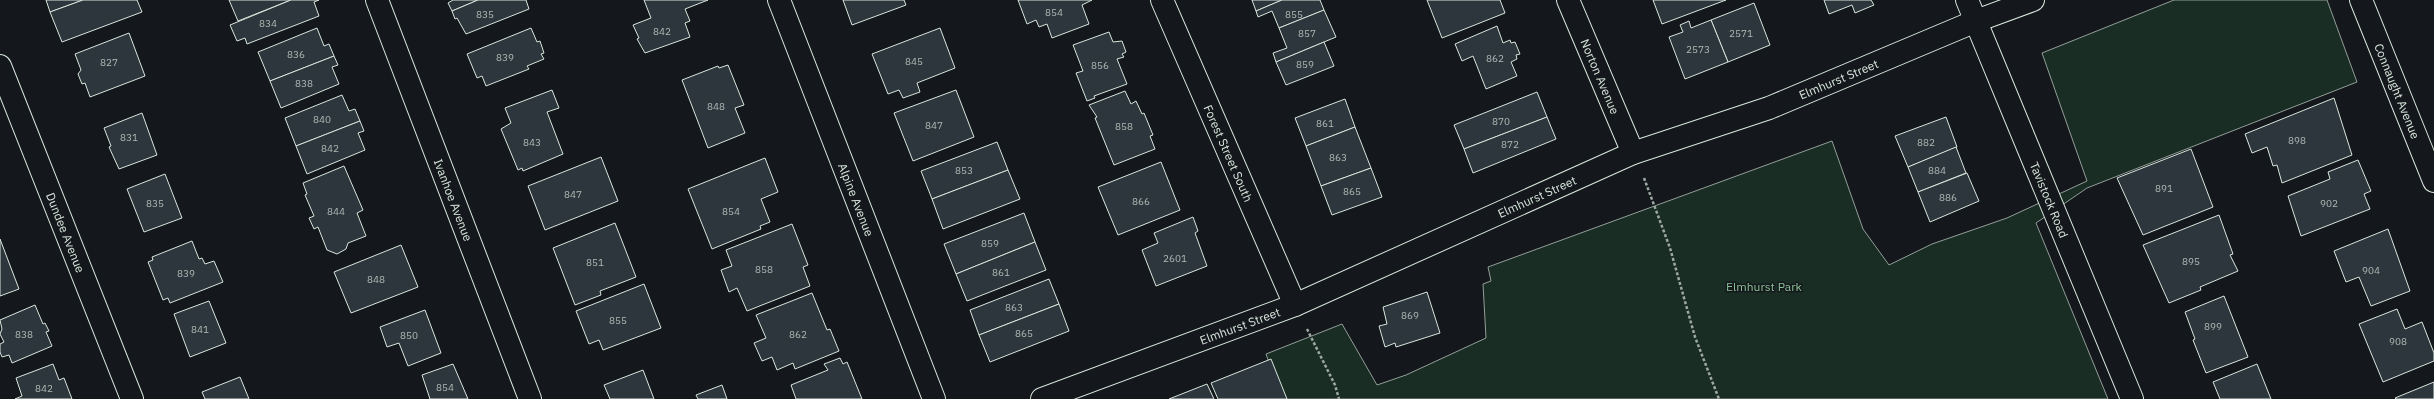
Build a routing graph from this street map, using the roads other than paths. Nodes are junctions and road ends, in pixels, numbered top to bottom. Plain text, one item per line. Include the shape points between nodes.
1 (377, 0) edge
2 (779, 0) edge
3 (1162, 0) edge
4 (1568, 0) edge
5 (1968, 0) edge
6 (2033, 0) edge
7 (2361, 0) edge
8 (1976, 21) junction
9 (0, 66) edge
10 (1633, 154) junction
11 (2434, 181) edge
12 (1295, 305) junction
13 (132, 399) edge
14 (530, 399) edge
15 (934, 399) edge
16 (1042, 399) edge
17 (2132, 399) edge

1 - 14 street, Ivanhoe Avenue
2 - 15 street, Alpine Avenue
3 - 12 street, Forest Street South
4 - 10 street, Norton Avenue
5 - 8 street, Tavistock Road
6 - 8 street, Elmhurst Street
7 - 11 street, Connaught Avenue
8 - 10 street, Elmhurst Street via 1769,108
8 - 17 street, Tavistock Road
9 - 13 street, Dundee Avenue
10 - 12 street, Elmhurst Street
12 - 16 street, Elmhurst Street

